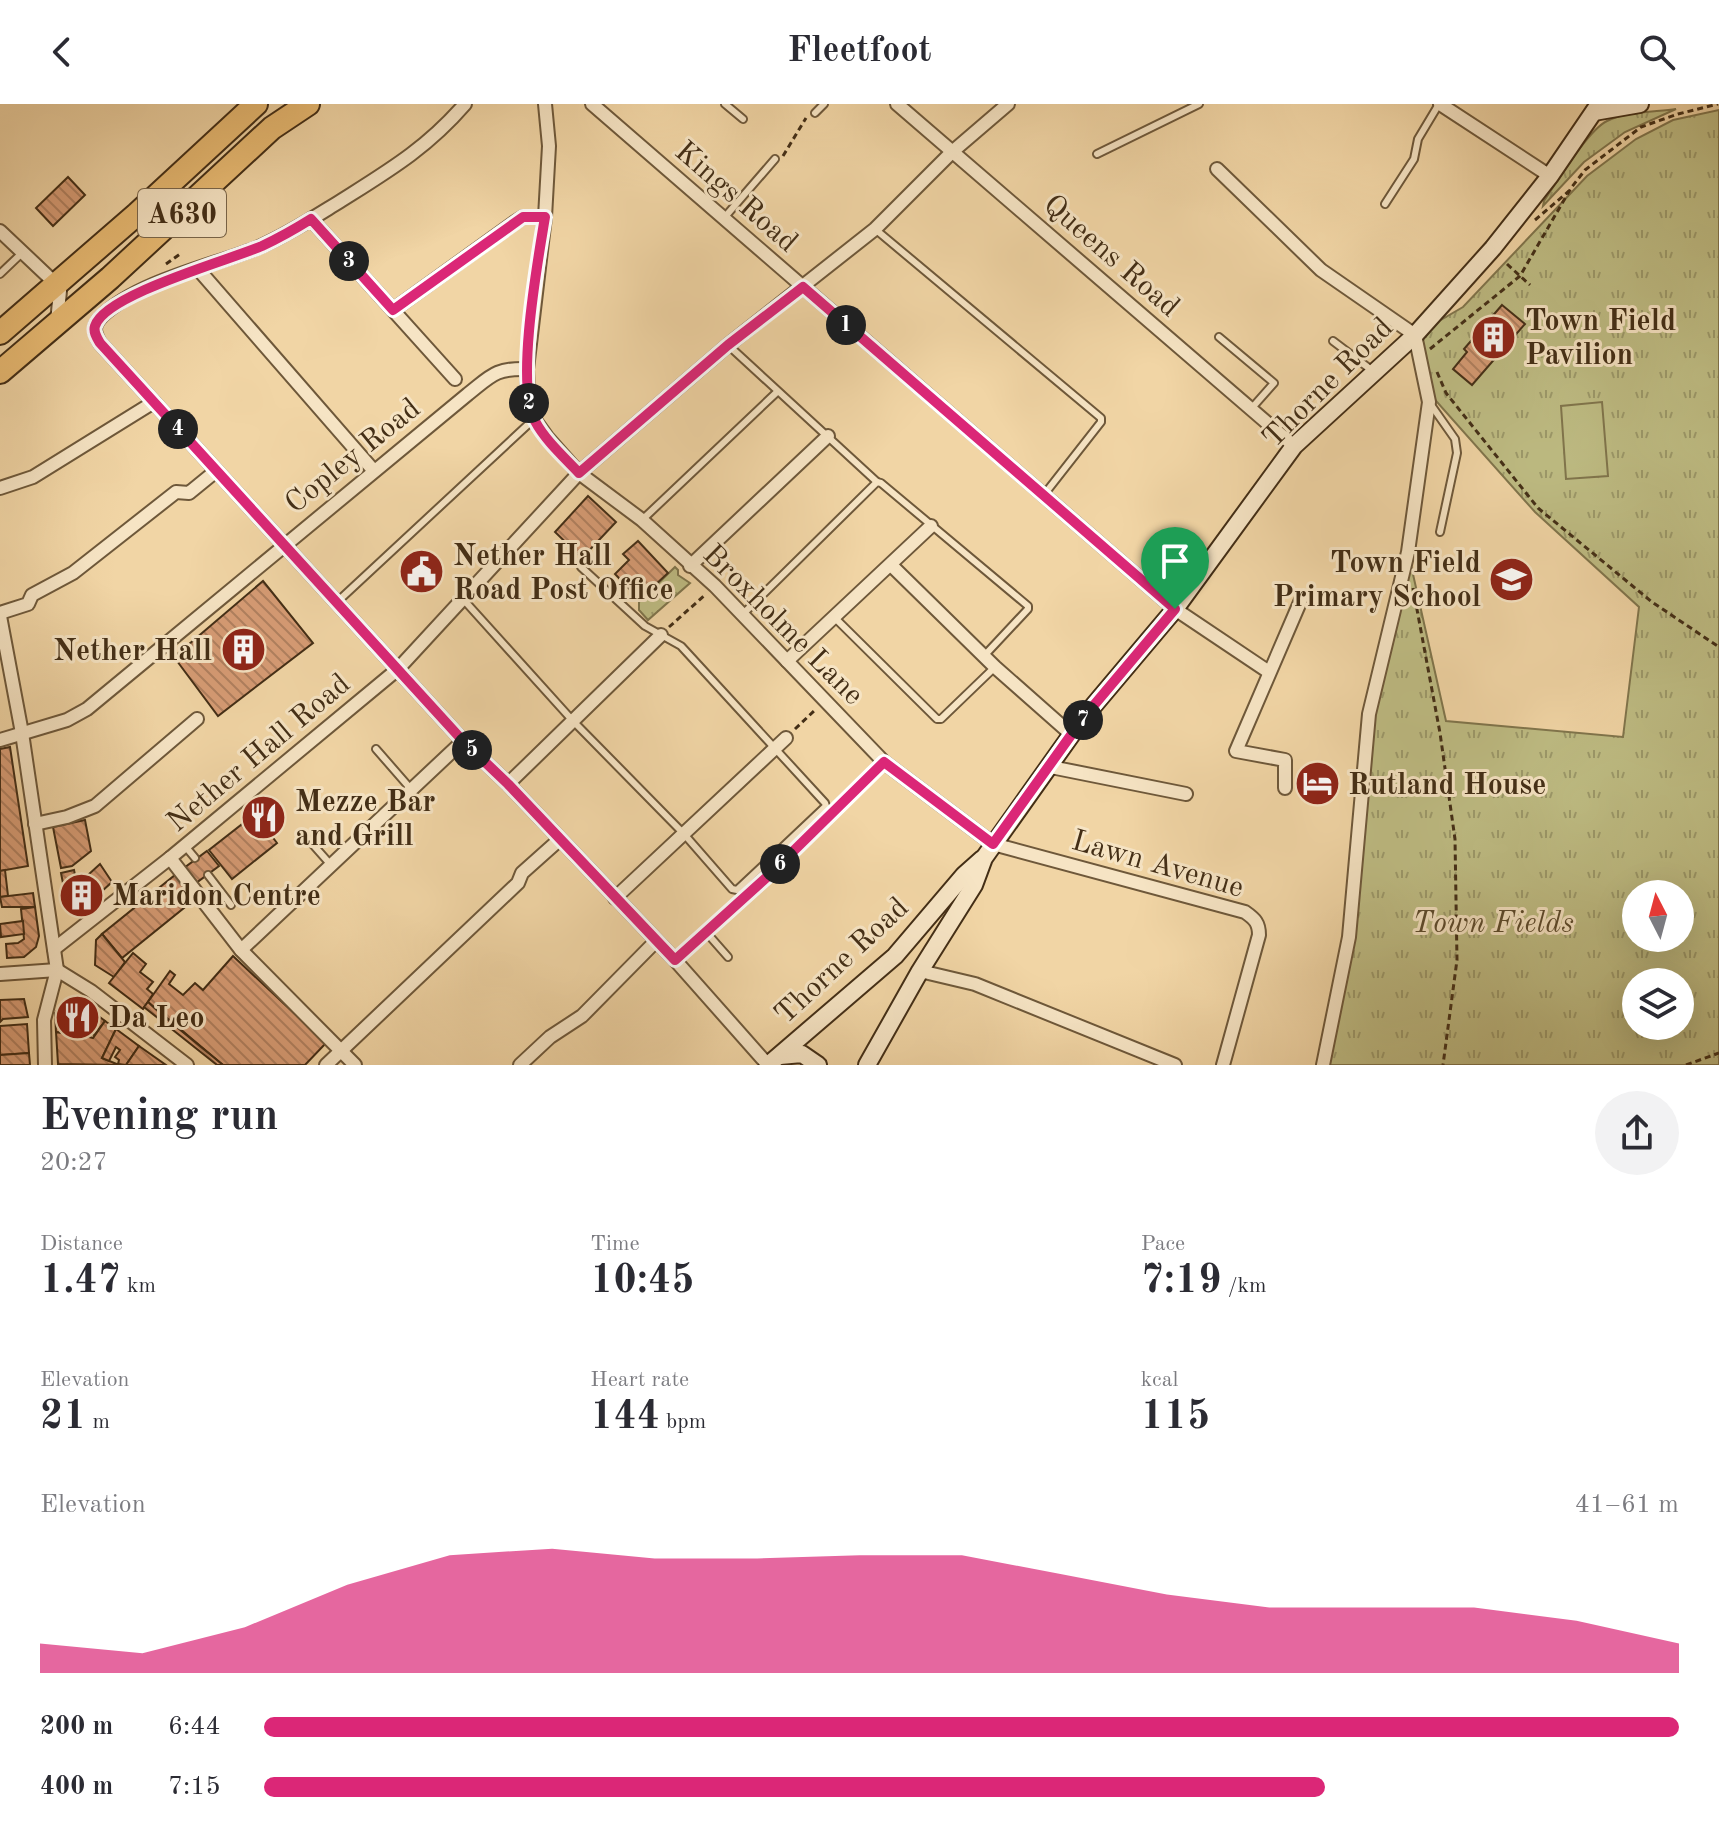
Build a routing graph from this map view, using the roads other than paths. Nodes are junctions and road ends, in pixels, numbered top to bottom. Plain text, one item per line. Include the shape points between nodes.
1 (256, 104) edge
2 (308, 104) edge
3 (465, 104) edge
4 (545, 104) edge
5 (592, 104) edge
6 (725, 104) edge
7 (824, 104) edge
8 (897, 104) edge
9 (1008, 104) edge
10 (1199, 104) edge
11 (1439, 104) edge
12 (1640, 104) edge
13 (1596, 108) edge
14 (815, 113) road end
15 (743, 119) dead end
16 (952, 152) junction
17 (1097, 154) dead end
18 (775, 159) road end
19 (1217, 169) dead end
20 (1550, 176) junction
21 (1385, 204) dead end
22 (545, 217) junction
23 (724, 218) junction
24 (311, 219) junction
25 (875, 229) junction
26 (0, 231) edge
27 (23, 252) junction
28 (198, 269) junction
29 (0, 274) edge
30 (56, 284) junction
31 (803, 287) junction
32 (393, 310) junction
33 (57, 324) junction
34 (0, 333) edge
35 (1415, 335) junction
36 (1219, 337) dead end
37 (1333, 341) dead end
38 (728, 345) junction
39 (527, 369) junction
40 (0, 372) edge
41 (1374, 372) junction
42 (455, 379) dead end
43 (777, 392) junction
44 (154, 402) junction
45 (1429, 402) junction
46 (1251, 409) junction
47 (534, 419) junction
48 (828, 436) junction
49 (1294, 446) junction
50 (216, 471) junction
51 (374, 471) junction
52 (579, 473) junction
53 (877, 482) junction
54 (0, 488) edge
55 (1043, 496) junction
56 (642, 520) junction
57 (931, 526) junction
58 (1440, 532) dead end
59 (283, 545) junction
60 (891, 565) junction
61 (690, 566) junction
62 (581, 567) dead end
63 (462, 598) junction
64 (1301, 600) dead end
65 (336, 603) junction
66 (1175, 609) junction
67 (743, 614) junction
68 (0, 615) edge
69 (834, 617) junction
70 (661, 635) junction
71 (984, 656) junction
72 (787, 661) junction
73 (995, 667) junction
74 (398, 669) junction
75 (1269, 672) junction
76 (197, 719) dead end
77 (573, 721) junction
78 (22, 733) junction
79 (1072, 735) junction
80 (0, 740) edge
81 (463, 741) junction
82 (781, 742) junction
83 (376, 749) dead end
84 (884, 762) junction
85 (1051, 767) junction
86 (508, 784) junction
87 (1285, 788) dead end
88 (412, 790) junction
89 (1186, 794) dead end
90 (35, 824) junction
91 (684, 834) junction
92 (308, 839) dead end
93 (559, 840) junction
94 (185, 846) junction
95 (988, 851) junction
96 (170, 858) junction
97 (195, 858) dead end
98 (331, 865) junction
99 (208, 875) dead end
100 (615, 898) junction
101 (231, 905) dead end
102 (706, 932) junction
103 (656, 941) junction
104 (54, 949) junction
105 (241, 950) junction
106 (728, 957) dead end
107 (675, 960) junction
108 (57, 970) junction
109 (920, 971) junction
110 (0, 974) edge
111 (341, 1051) junction
112 (772, 1062) edge
113 (45, 1065) edge
114 (187, 1065) edge
115 (326, 1065) edge
116 (355, 1065) edge
117 (520, 1065) edge
118 (818, 1065) edge
119 (867, 1065) edge
120 (1175, 1065) edge
121 (1223, 1065) edge
122 (1323, 1065) edge

1 - 30 highway, A630
2 - 33 highway, A630 via 272,128
3 - 24 street via 409,159
4 - 22 street
5 - 23 street, Kings Road
6 - 15 lane
7 - 14 lane
8 - 16 street, Queens Road
9 - 16 street, Nether Hall Road
10 - 17 lane
11 - 20 street
11 - 21 lane via 1418,139 1414,159
12 - 13 street
13 - 20 street, Thorne Road
16 - 25 street, Nether Hall Road
16 - 46 street, Queens Road
18 - 23 lane
19 - 35 street via 1321,270
20 - 35 street, Thorne Road
22 - 32 street via 523,217
22 - 39 street
23 - 31 street, Kings Road
24 - 28 street via 260,247
24 - 32 street
25 - 31 street, Nether Hall Road
25 - 55 lane via 1101,418
26 - 27 street
27 - 29 lane
27 - 30 street
28 - 44 street via 139,292 95,325 100,343
28 - 51 street
30 - 33 street
30 - 34 highway, A630
31 - 38 street, Nether Hall Road
31 - 55 street, Kings Road
32 - 42 street
33 - 40 highway, A630
35 - 41 street, Thorne Road
35 - 45 street
36 - 46 lane via 1274,383
37 - 41 lane
38 - 43 lane
38 - 52 street, Nether Hall Road
39 - 47 street
39 - 51 street, Copley Road via 497,371
41 - 49 street, Thorne Road
43 - 48 lane
43 - 56 lane
44 - 50 street
44 - 54 street via 33,477
45 - 58 lane via 1455,439 1457,453
45 - 122 street via 1408,552 1369,714 1349,937
46 - 49 street, Queens Road
47 - 52 street, Broxholme Lane
47 - 65 lane
48 - 53 lane
48 - 61 street
49 - 66 street, Thorne Road
50 - 59 street
50 - 68 street via 189,493 176,492 73,573 32,595 28,604
51 - 59 street, Copley Road
52 - 56 street, Broxholme Lane
52 - 63 street, Nether Hall Road
53 - 57 lane
53 - 67 lane
55 - 66 street, Kings Road
56 - 61 street, Broxholme Lane
57 - 60 street
57 - 71 lane via 1028,606
59 - 65 street
59 - 78 street, Copley Road via 103,697 67,720
60 - 69 street
60 - 71 street
61 - 67 street, Broxholme Lane
62 - 70 lane
63 - 74 street, Nether Hall Road
63 - 77 lane
64 - 75 street
65 - 74 street
66 - 75 street, Kings Road
66 - 79 street, Thorne Road
67 - 72 street, Broxholme Lane
68 - 78 street
69 - 72 street
69 - 73 lane via 937,719
70 - 77 street
70 - 82 lane via 681,646
71 - 73 street
72 - 84 street, Broxholme Lane
73 - 79 street
74 - 81 street
74 - 94 street, Nether Hall Road
75 - 87 street via 1236,751 1285,760
76 - 90 street via 95,806
77 - 86 street
77 - 91 lane
78 - 80 street, Copley Road
78 - 90 street
79 - 85 street, Thorne Road
81 - 86 street
81 - 88 street
82 - 91 street
82 - 91 lane via 826,806 737,890
83 - 88 lane
84 - 95 street, Broxholme Lane
84 - 102 lane
85 - 89 street
85 - 95 street, Thorne Road
86 - 93 street
88 - 98 street
90 - 104 street
91 - 100 street
92 - 98 lane
93 - 100 street
93 - 111 street
94 - 96 street, Nether Hall Road
94 - 97 lane
95 - 109 street, Thorne Road via 974,885
95 - 112 street, Thorne Road via 895,956
95 - 121 street, Lawn Avenue via 1254,918 1259,935
96 - 104 street, Nether Hall Road
96 - 105 street
98 - 105 street
99 - 101 lane
100 - 103 street
102 - 106 lane
102 - 107 lane
103 - 107 street
103 - 117 street via 582,1016
104 - 108 street
105 - 111 street
107 - 112 street
108 - 110 street
108 - 113 street via 44,1020
108 - 114 street
109 - 119 street, Thorne Road
109 - 120 street via 975,984
111 - 115 street
111 - 116 street
112 - 118 street via 802,1054

